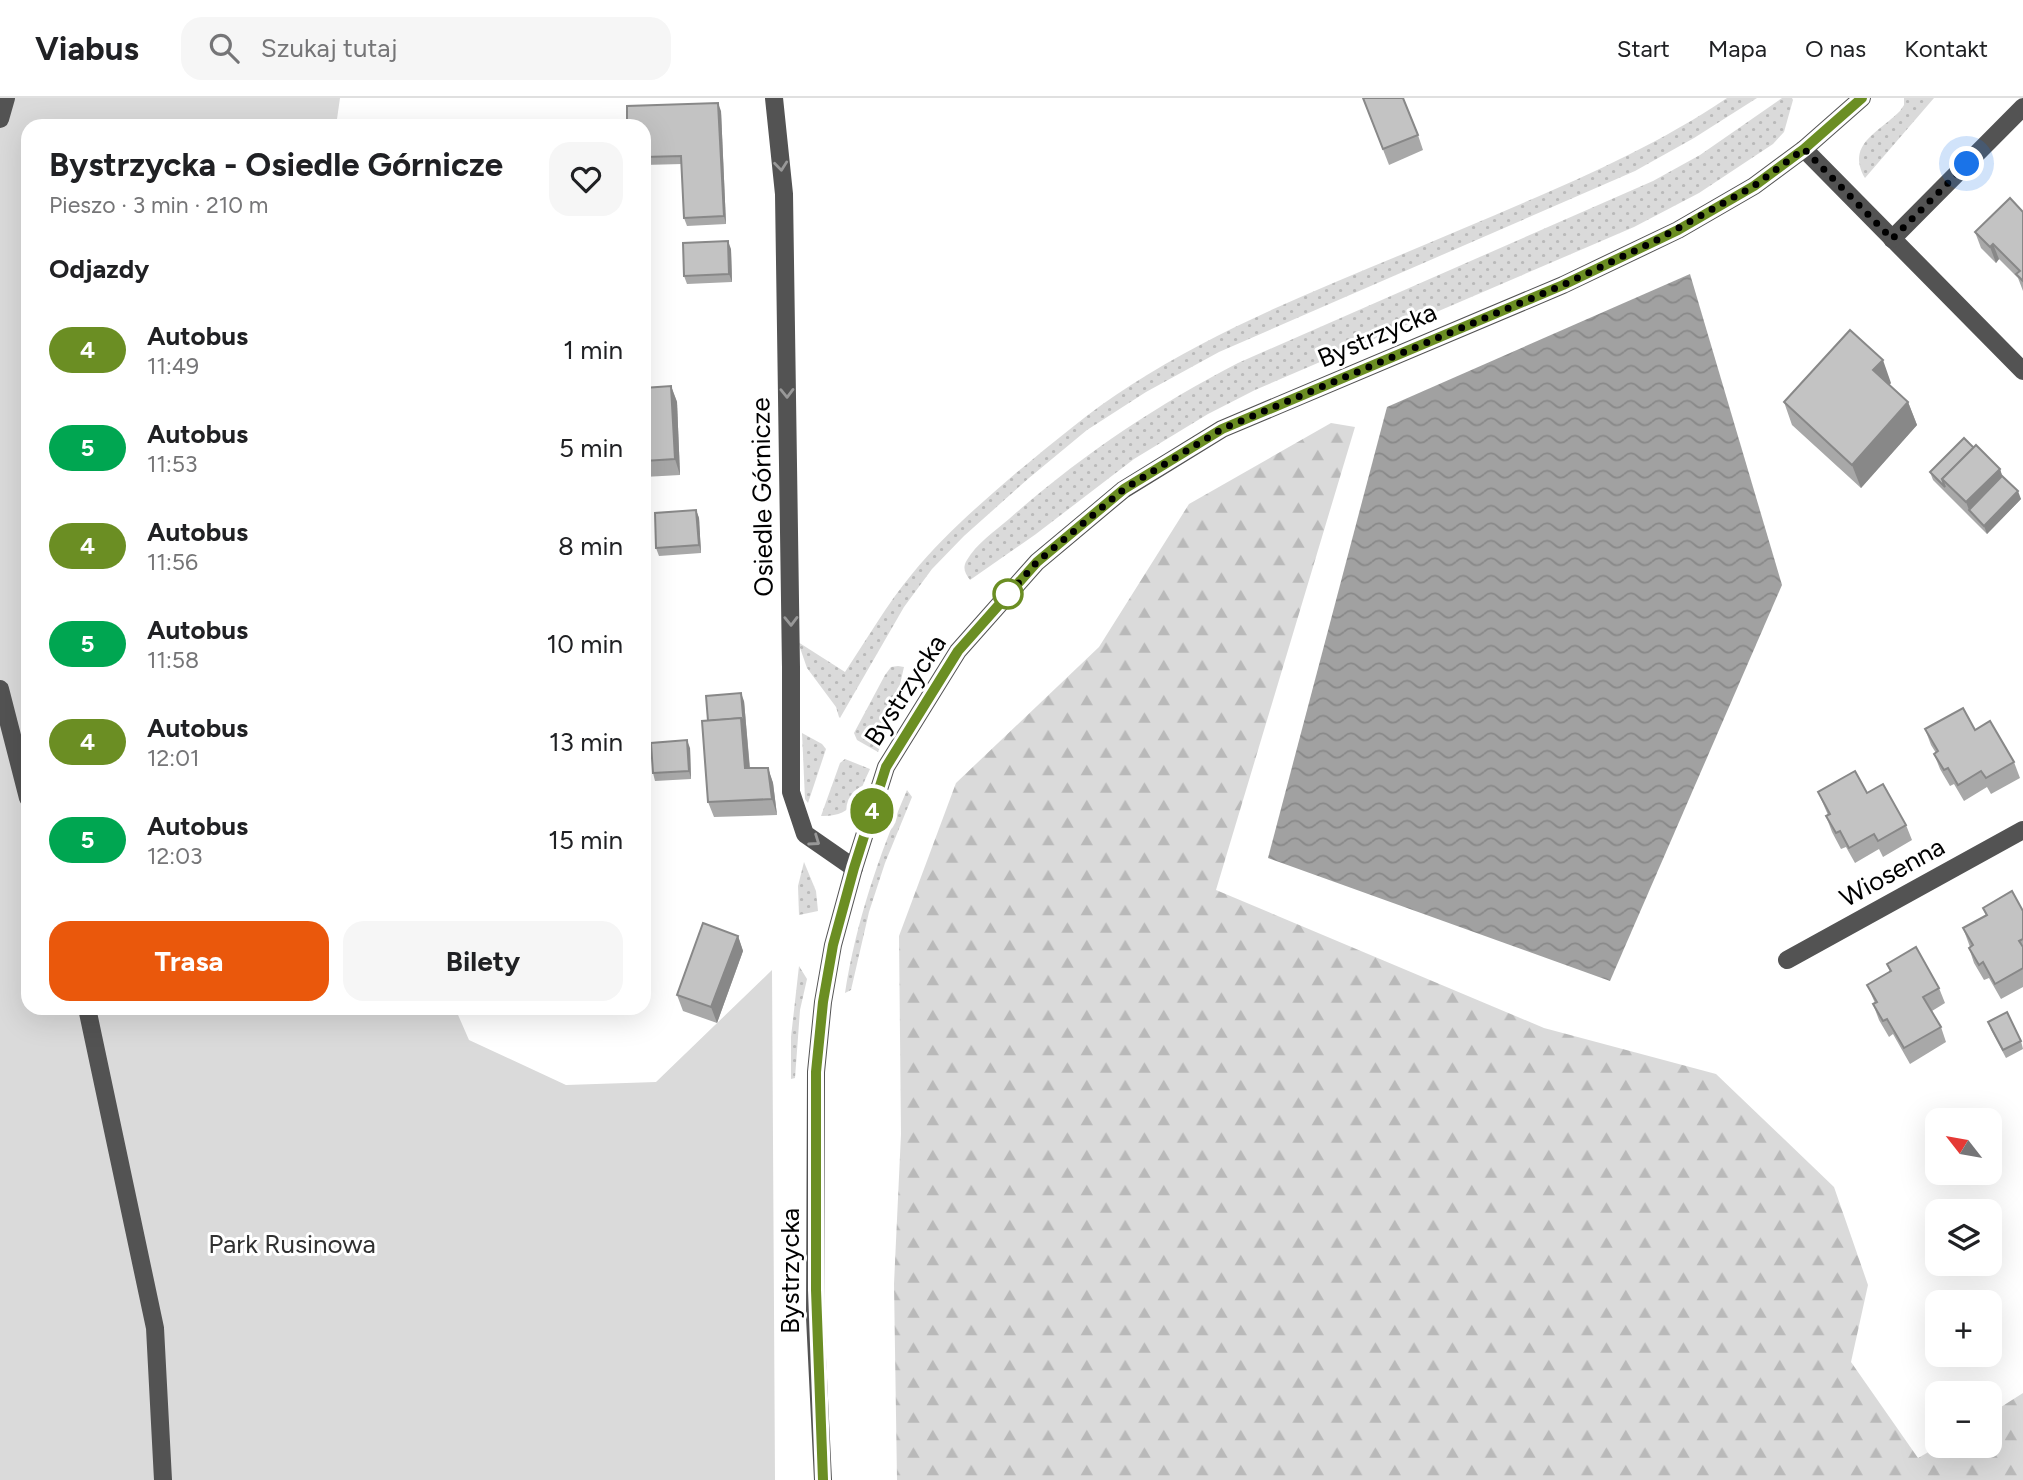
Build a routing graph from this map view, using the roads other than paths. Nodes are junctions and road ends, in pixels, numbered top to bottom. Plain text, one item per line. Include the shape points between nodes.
1 (6, 98) edge
2 (774, 98) edge
3 (1862, 98) edge
4 (2023, 107) edge
5 (0, 119) edge
6 (1804, 149) junction
7 (1892, 239) junction
8 (2023, 371) edge
9 (0, 689) edge
10 (21, 771) edge
11 (2023, 830) edge
12 (854, 868) junction
13 (1787, 960) dead end
14 (88, 1015) edge
15 (163, 1480) edge
16 (823, 1480) edge

1 - 5 street
2 -> 12 street, Osiedle Górnicze via 784,194 791,792 805,834
3 - 6 street, Bystrzycka
4 - 7 street
6 - 7 street
6 - 12 street, Bystrzycka via 1754,186 1678,230 1563,285 1222,429 1124,489 1037,562 958,651 886,767
7 - 8 street
9 - 10 street
11 - 13 street, Wiosenna
12 - 16 street, Bystrzycka via 833,945 816,1072 816,1317
14 - 15 street via 155,1328

